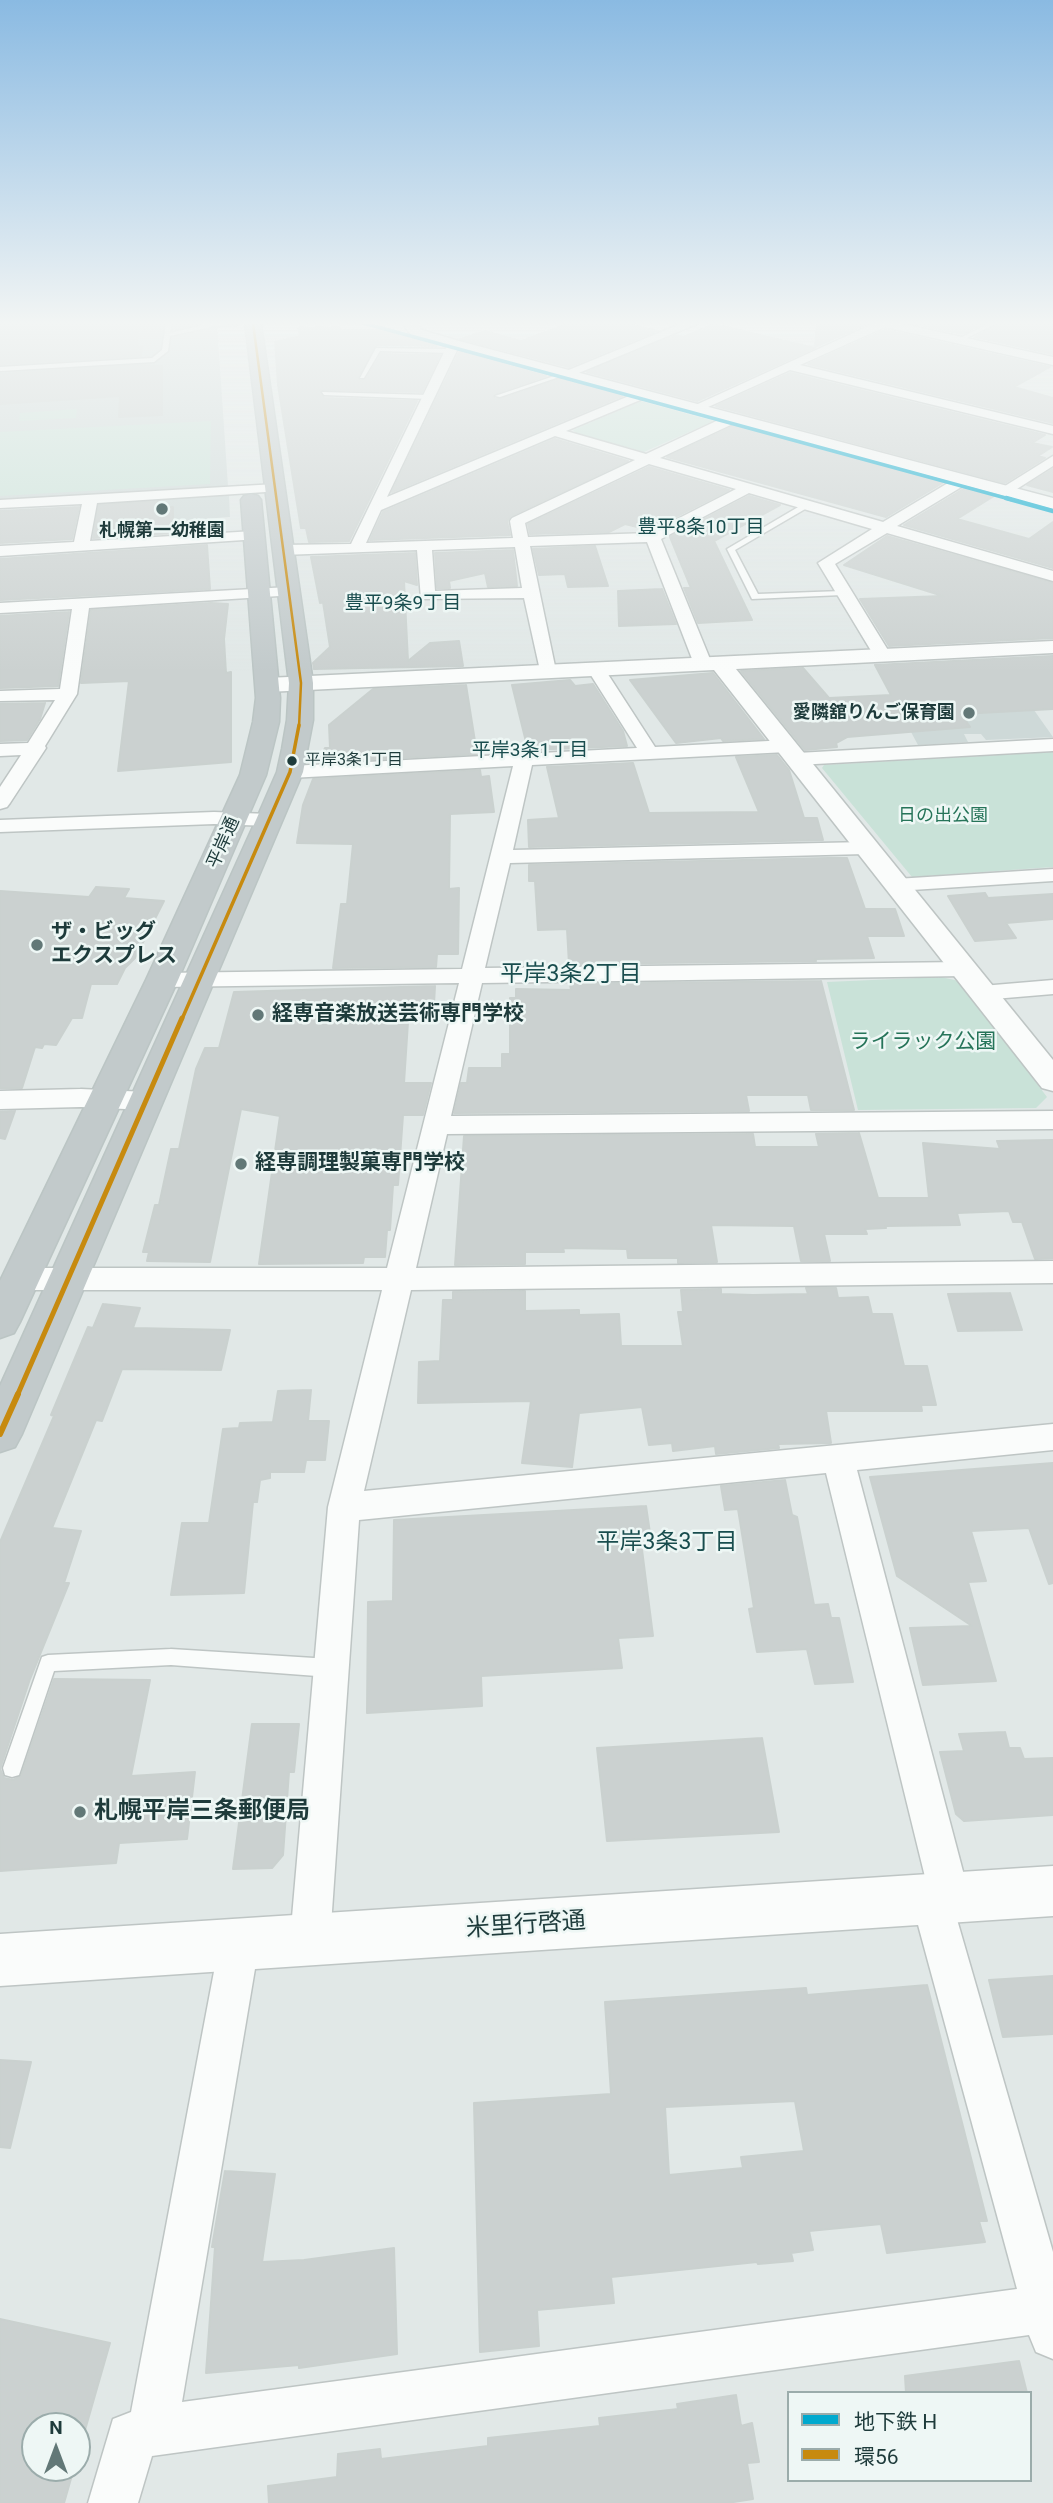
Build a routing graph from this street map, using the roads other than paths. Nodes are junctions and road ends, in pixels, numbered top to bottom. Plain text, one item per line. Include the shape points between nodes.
1 (254, 440) edge
2 (409, 440) edge
3 (536, 440) edge
4 (582, 440) edge
5 (686, 440) edge
6 (811, 440) edge
7 (646, 458) junction
8 (1053, 460) edge
9 (963, 480) junction
10 (748, 488) junction
11 (263, 489) junction
12 (1004, 491) junction
13 (90, 499) junction
14 (0, 504) edge
15 (1053, 504) edge
16 (808, 505) junction
17 (377, 507) junction
18 (886, 528) junction
19 (254, 536) junction
20 (653, 537) junction
21 (520, 542) junction
22 (424, 546) junction
23 (81, 547) junction
24 (356, 548) junction
25 (282, 550) junction
26 (0, 551) edge
27 (1053, 576) edge
28 (289, 592) junction
29 (529, 593) junction
30 (842, 593) junction
31 (258, 594) junction
32 (81, 604) junction
33 (0, 608) edge
34 (1053, 647) edge
35 (882, 656) junction
36 (711, 663) junction
37 (596, 669) junction
38 (547, 671) junction
39 (301, 683) junction
40 (267, 685) junction
41 (68, 694) junction
42 (0, 696) edge
43 (1053, 745) edge
44 (37, 748) junction
45 (0, 750) edge
46 (792, 752) junction
47 (649, 753) junction
48 (524, 760) junction
49 (290, 772) junction
50 (0, 803) edge
51 (235, 818) junction
52 (270, 820) junction
53 (0, 826) edge
54 (866, 848) junction
55 (501, 857) junction
56 (1053, 874) edge
57 (896, 885) junction
58 (962, 969) junction
59 (472, 977) junction
60 (201, 979) junction
61 (162, 980) junction
62 (1053, 987) edge
63 (982, 993) junction
64 (1053, 1081) edge
65 (106, 1098) junction
66 (0, 1100) edge
67 (147, 1101) junction
68 (1053, 1120) edge
69 (436, 1125) junction
70 (1053, 1272) edge
71 (21, 1279) junction
72 (70, 1279) junction
73 (398, 1279) junction
74 (0, 1322) edge
75 (0, 1434) edge
76 (1053, 1437) edge
77 (838, 1457) junction
78 (344, 1507) junction
79 (332, 1668) junction
80 (12, 1768) dead end
81 (1053, 1891) edge
82 (941, 1898) junction
83 (310, 1940) junction
84 (239, 1945) junction
85 (0, 1960) edge
86 (1041, 2246) edge
87 (1049, 2322) edge
88 (152, 2431) junction
89 (113, 2503) edge

1 - 11 highway, 平岸通
2 - 17 street
3 - 17 street
4 - 7 street
5 - 7 street
6 - 9 street
7 - 10 street
7 - 21 street via 517,522
8 - 12 street
9 - 12 street
9 - 18 street
10 - 16 street
10 - 20 street
11 - 13 street
11 - 19 highway, 平岸通
11 - 25 highway, 平岸通
12 - 15 street
13 - 14 street
13 - 23 street
16 - 18 street
16 - 30 lane via 731,549 755,597
17 - 24 street
18 - 27 street
18 - 30 street via 826,564
19 - 23 street
19 - 31 highway, 平岸通
20 - 21 street
20 - 36 street
21 - 22 street
21 - 29 street
22 - 24 street
22 - 29 street via 427,596
23 - 26 street
24 - 25 street
25 - 28 highway, 平岸通
28 - 31 street
28 - 39 highway, 平岸通
29 - 38 street
30 - 35 street
31 - 32 street
31 - 40 highway, 平岸通
32 - 33 street
32 - 41 street
34 - 35 street
35 - 36 street
36 - 37 street
36 - 46 street
37 - 38 street
37 - 47 street
38 - 39 street
39 - 40 street
39 - 49 highway, 平岸通 via 300,720
40 - 51 highway, 平岸通 via 260,749
41 - 42 street
41 - 44 street
43 - 46 street
44 - 45 street
44 - 50 street
46 - 47 street
46 - 54 street
47 - 48 street
48 - 49 street
48 - 55 street
49 - 52 highway, 平岸通
51 - 52 street
51 - 53 street
51 - 61 highway, 平岸通
52 - 60 highway, 平岸通
54 - 55 street
54 - 57 street
55 - 59 street
56 - 57 street
57 - 58 street
58 - 59 street
58 - 63 street
59 - 60 street
59 - 69 street
60 - 61 street
60 - 67 highway, 平岸通
61 - 65 highway, 平岸通
62 - 63 street
63 - 64 street
65 - 66 street
65 - 67 street
65 - 71 highway, 平岸通
67 - 72 highway, 平岸通
68 - 69 street
69 - 73 street
70 - 73 street
71 - 72 street
71 - 74 highway, 平岸通
72 - 73 street
72 - 75 highway, 平岸通
73 - 78 street
76 - 77 street
77 - 78 street
77 - 82 street
78 - 79 street
79 - 80 lane via 171,1657 48,1663
79 - 83 street
81 - 82 street, 米里行啓通
82 - 83 street, 米里行啓通
82 - 86 street
83 - 84 street, 米里行啓通
84 - 85 street, 米里行啓通
84 - 88 street
86 - 87 street
87 - 88 street
88 - 89 street via 131,2437

